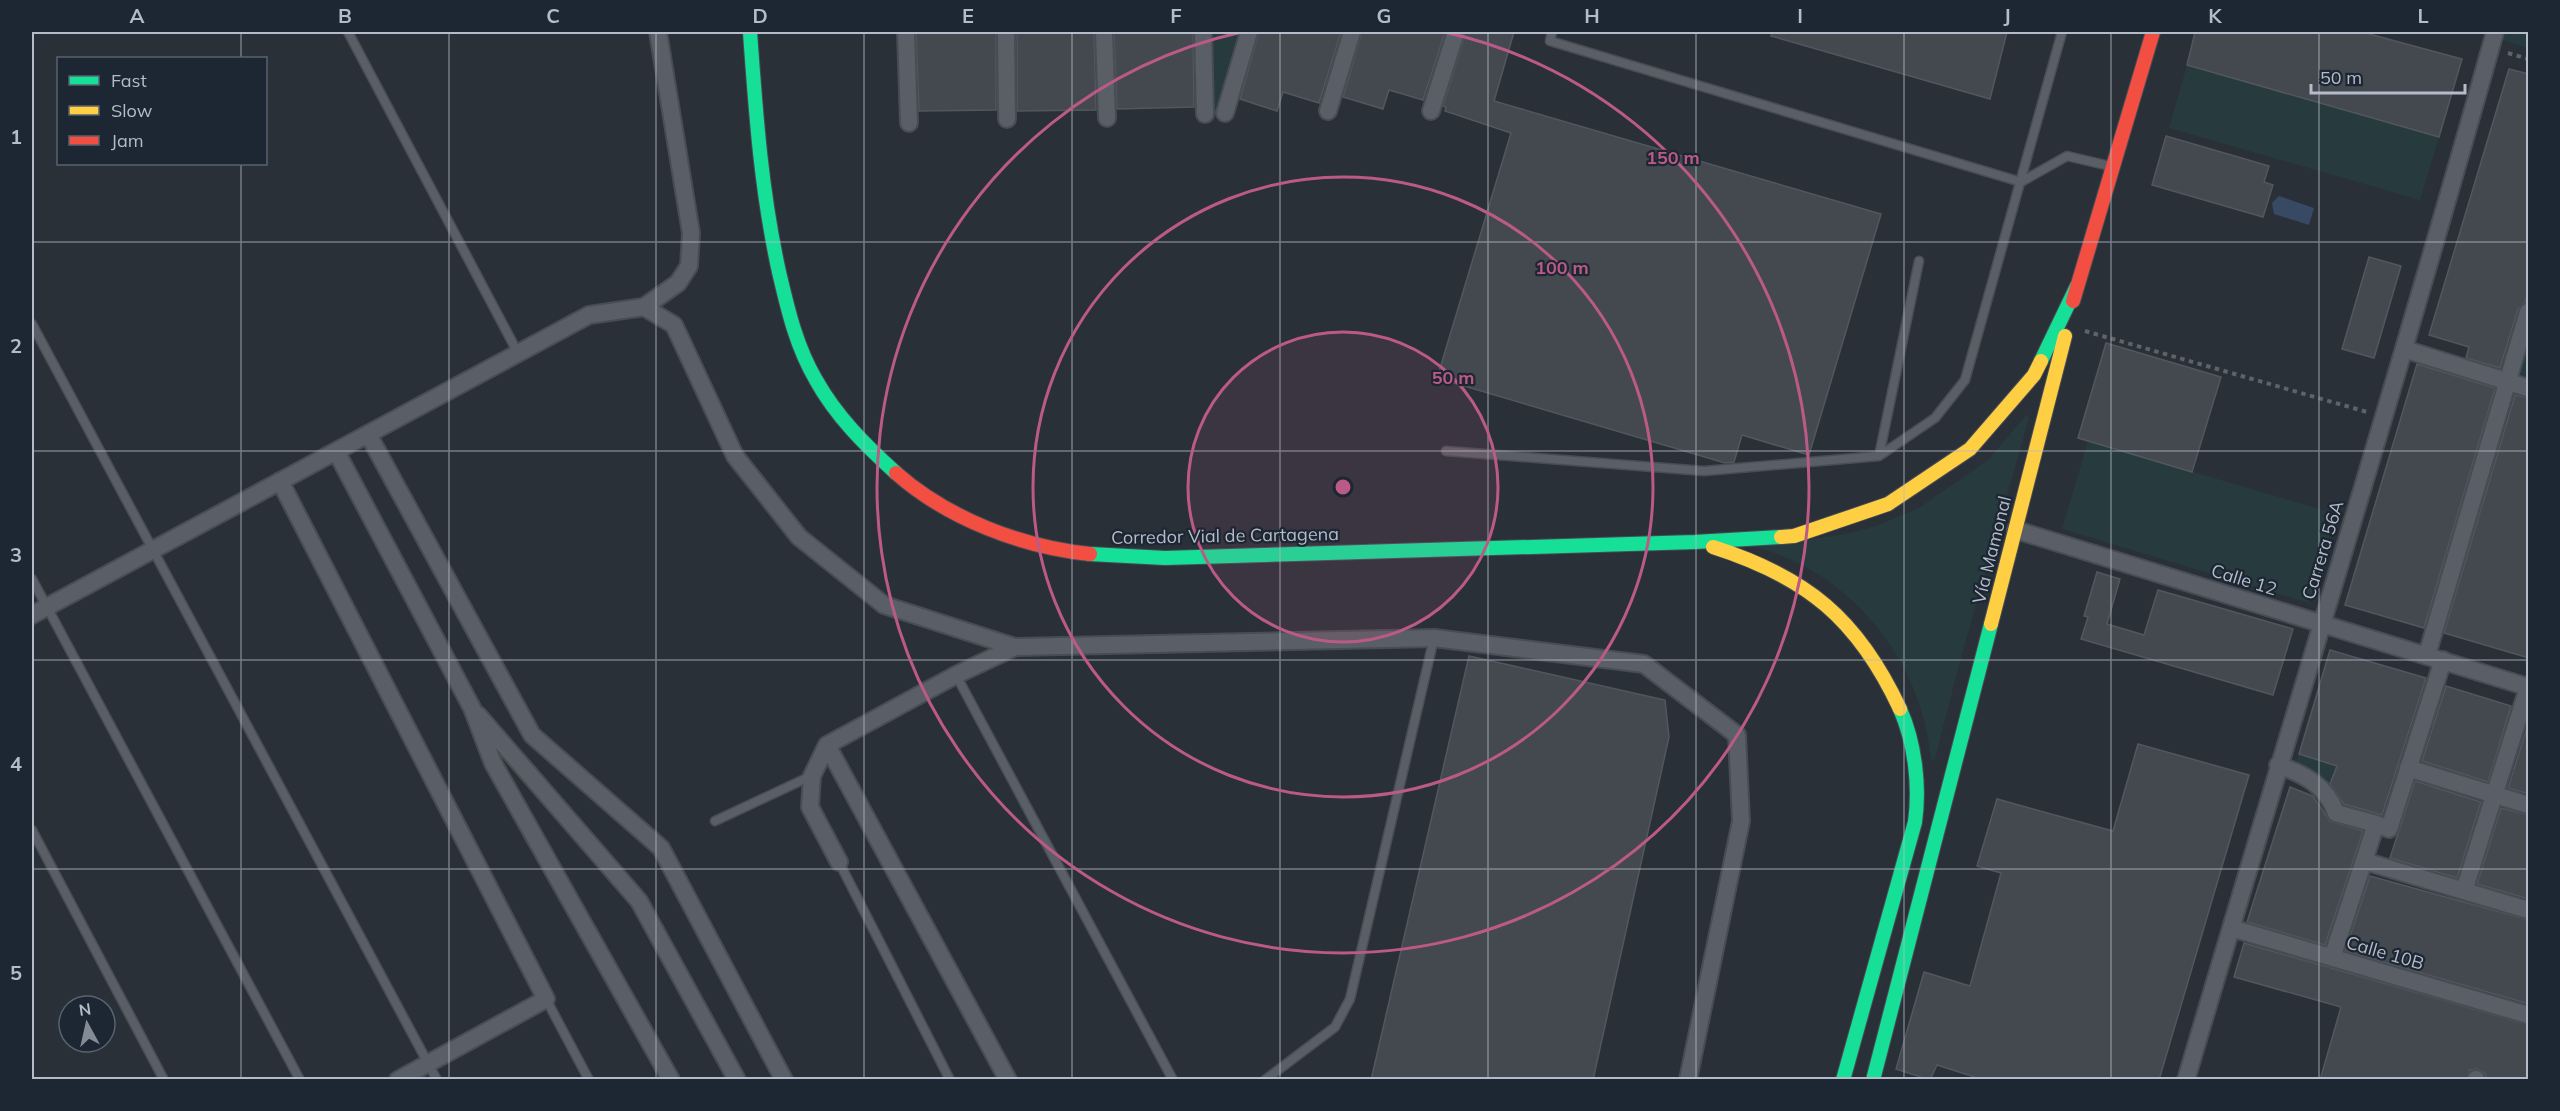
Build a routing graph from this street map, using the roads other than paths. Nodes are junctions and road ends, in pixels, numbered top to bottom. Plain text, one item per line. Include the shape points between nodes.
1 (348, 32) edge
2 (658, 32) edge
3 (750, 32) edge
4 (906, 32) edge
5 (1006, 32) edge
6 (1104, 32) edge
7 (1203, 32) edge
8 (1249, 32) edge
9 (1352, 32) edge
10 (1456, 32) edge
11 (1552, 32) edge
12 (2062, 32) edge
13 (2153, 32) edge
14 (2495, 32) edge
15 (1328, 111) dead end
16 (1431, 111) dead end
17 (1225, 113) dead end
18 (1205, 114) dead end
19 (1107, 118) dead end
20 (1007, 119) dead end
21 (909, 123) dead end
22 (2113, 167) junction
23 (2021, 183) junction
24 (1919, 261) dead end
25 (2077, 286) junction
26 (644, 307) junction
27 (2529, 312) edge
28 (32, 324) edge
29 (2404, 349) junction
30 (518, 353) junction
31 (2509, 382) junction
32 (2529, 388) edge
33 (368, 434) junction
34 (336, 451) junction
35 (1446, 451) dead end
36 (1879, 456) junction
37 (280, 481) junction
38 (2016, 530) junction
39 (1695, 542) junction
40 (153, 550) junction
41 (32, 579) edge
42 (39, 611) edge
43 (2320, 624) junction
44 (1434, 638) junction
45 (1015, 647) junction
46 (2435, 658) junction
47 (956, 675) junction
48 (2529, 687) edge
49 (472, 708) junction
50 (827, 745) junction
51 (2278, 765) junction
52 (2408, 768) junction
53 (812, 776) junction
54 (2495, 794) junction
55 (2529, 805) edge
56 (715, 821) dead end
57 (2376, 824) junction
58 (32, 830) edge
59 (2364, 861) junction
60 (839, 862) joint
61 (2464, 891) junction
62 (2529, 910) edge
63 (2231, 928) junction
64 (2332, 958) junction
65 (546, 999) junction
66 (2529, 1015) edge
67 (428, 1063) junction
68 (164, 1080) edge
69 (300, 1080) edge
70 (398, 1080) edge
71 (437, 1080) edge
72 (589, 1080) edge
73 (671, 1080) edge
74 (737, 1080) edge
75 (784, 1080) edge
76 (950, 1080) edge
77 (1008, 1080) edge
78 (1173, 1080) edge
79 (1265, 1080) edge
80 (1688, 1080) edge
81 (1843, 1080) edge
82 (1873, 1080) edge
83 (2186, 1080) edge

1 - 30 lane
2 - 26 street via 691,233 689,266 678,284
3 - 39 main road, Corredor Vial de Cartagena via 762,187 797,341 840,418 867,448 902,478 967,520 1014,538 1110,557
4 - 21 street
5 - 20 street
6 - 19 street
7 - 18 street
8 - 17 street
9 - 15 street
10 - 16 street
11 - 23 lane via 1550,41
12 - 23 lane
13 - 22 main road, Vía Mamonal
14 - 29 street, Carrera 56A
22 - 23 lane via 2067,156
22 - 25 main road, Vía Mamonal
23 - 36 lane via 1965,380 1935,418
24 - 36 lane
25 - 38 main road, Vía Mamonal
25 - 39 main road, Corredor Vial de Cartagena via 2034,375 1970,449 1888,504 1794,536
26 - 30 street via 589,315
26 - 45 street via 674,325 735,456 798,537 884,604
27 - 31 street
28 - 40 lane
29 - 31 street
29 - 43 street, Carrera 56A
30 - 33 street
31 - 32 street
31 - 46 street
33 - 34 street
33 - 75 street via 532,735 661,848
34 - 37 street
34 - 49 street
35 - 36 lane via 1704,471
37 - 40 street
37 - 65 street
38 - 43 street, Calle 12
38 - 82 main road, Vía Mamonal
39 - 81 main road, Corredor Vial de Cartagena via 1736,552 1809,589 1867,647 1904,720 1914,760 1917,801 1902,872
40 - 42 street
40 - 67 lane
41 - 42 lane
42 - 69 lane
43 - 46 street, Calle 12
43 - 51 street, Carrera 56A
44 - 45 street
44 - 79 lane via 1350,999 1335,1027
44 - 80 street via 1644,664 1737,735 1741,821
45 - 47 street
46 - 48 street, Calle 12
46 - 52 street
47 - 50 street
47 - 78 lane
48 - 54 street
49 - 73 street via 493,763
49 - 74 street via 639,902
50 - 53 street
50 - 77 street
51 - 57 street via 2299,772 2319,786 2336,813
51 - 63 street, Carrera 56A
52 - 54 street
52 - 57 street via 2389,829
53 - 56 lane
53 - 60 street via 810,807
54 - 55 street
54 - 61 street
57 - 59 street
58 - 68 lane
59 - 61 street
59 - 64 street
60 - 76 lane
61 - 62 street
63 - 64 street, Calle 10B
63 - 83 street, Carrera 56A
64 - 66 street, Calle 10B
65 - 67 street
65 - 72 lane
67 - 70 street
67 - 71 lane

